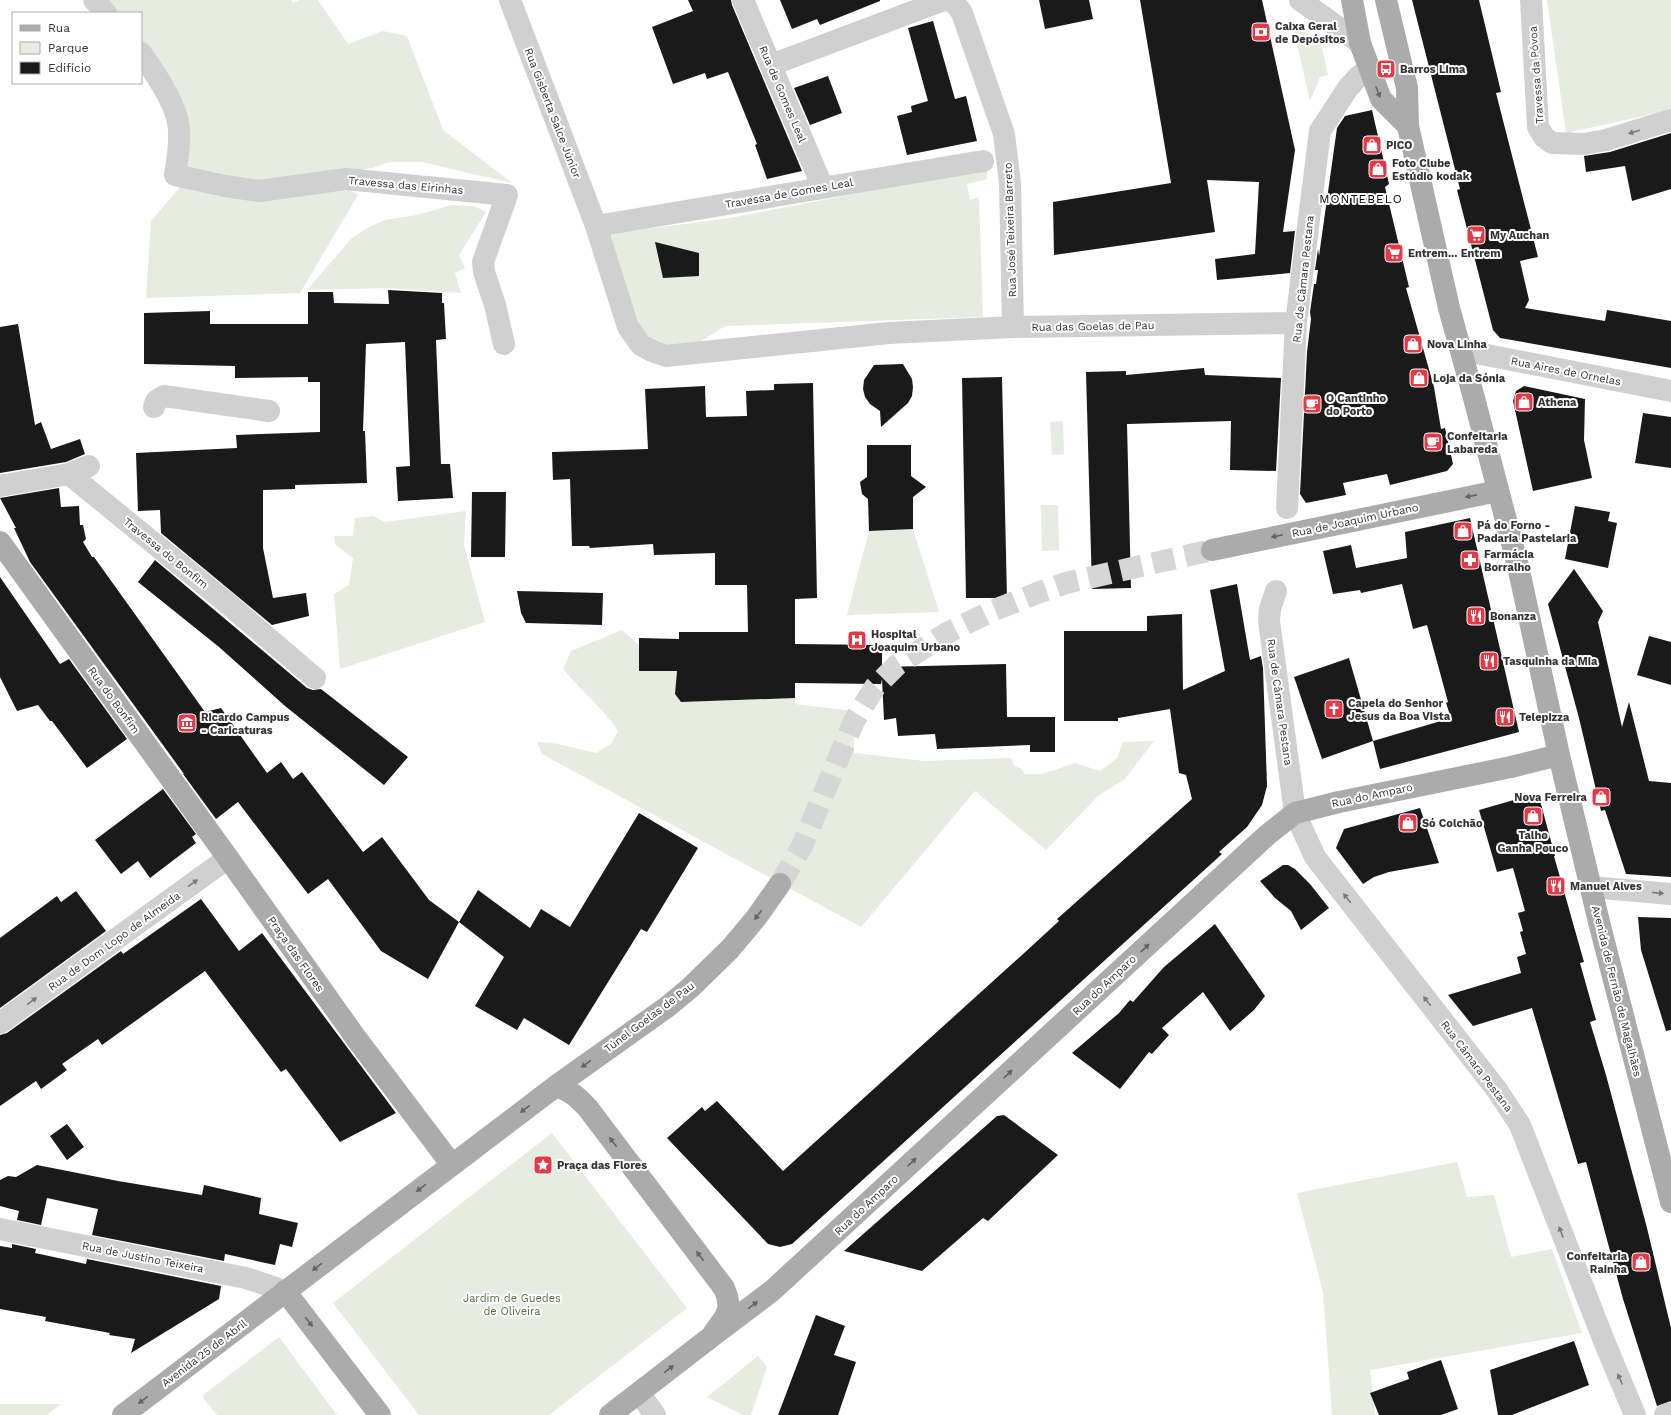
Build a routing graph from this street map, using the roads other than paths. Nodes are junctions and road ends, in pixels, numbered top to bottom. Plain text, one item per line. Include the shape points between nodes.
1 (94, 0) edge
2 (510, 0) edge
3 (743, 0) edge
4 (1300, 0) edge
5 (1352, 0) edge
6 (1386, 0) edge
7 (1531, 0) edge
8 (105, 12) edge
9 (1360, 43) junction
10 (142, 55) edge
11 (771, 65) junction
12 (1369, 69) junction
13 (1671, 120) edge
14 (1408, 126) junction
15 (983, 161) dead end
16 (823, 188) junction
17 (596, 226) junction
18 (1296, 323) junction
19 (1013, 327) junction
20 (889, 333) joint
21 (504, 344) dead end
22 (1461, 350) junction
23 (1671, 391) edge
24 (154, 407) dead end
25 (269, 411) dead end
26 (0, 486) edge
27 (1498, 491) junction
28 (1288, 508) dead end
29 (0, 542) edge
30 (1212, 550) tunnel mouth
31 (1276, 591) dead end
32 (315, 678) dead end
33 (1559, 755) junction
34 (1295, 813) junction
35 (228, 858) junction
36 (780, 884) tunnel mouth
37 (1591, 887) junction
38 (1671, 894) edge
39 (0, 1023) edge
40 (556, 1086) junction
41 (452, 1165) junction
42 (1671, 1202) edge
43 (0, 1229) edge
44 (285, 1291) junction
45 (711, 1337) junction
46 (639, 1394) junction
47 (1671, 1414) edge
48 (123, 1415) edge
49 (380, 1415) edge
50 (610, 1415) edge
51 (655, 1415) edge
52 (1635, 1415) edge
53 (1665, 1415) edge

1 - 8 street
2 - 17 street, Rua Gisberta Salce Júnior
3 - 11 street, Rua de Gomes Leal
4 - 9 street
5 - 9 main road
6 - 14 main road, Avenida de Fernão de Magalhães via 1407,88
13 -> 7 street, Travessa da Póvoa via 1584,144 1552,143 1544,137 1538,127
9 - 12 main road
10 - 21 street, Travessa das Eirinhas via 178,120 180,132 175,175 259,191 346,179 507,195 483,262
11 - 16 street, Rua de Gomes Leal
11 - 19 street, Rua José Teixeira Barreto via 944,0 956,5 962,13 1004,134 1010,184
12 -> 14 main road via 1381,99
12 - 18 street, Rua de Câmara Pestana via 1348,88 1320,131
14 - 22 main road, Avenida de Fernão de Magalhães via 1449,308
15 - 16 street, Travessa de Gomes Leal
16 - 17 street, Travessa de Gomes Leal
17 - 20 street, Rua Gisberta Salce Júnior via 628,327 641,345 652,351 666,356
18 - 19 street, Rua das Goelas de Pau
18 - 28 street, Rua de Câmara Pestana
19 - 20 street, Rua das Goelas de Pau
22 - 23 street, Rua Aires de Ornelas
22 - 27 main road, Avenida de Fernão de Magalhães
24 - 25 street via 156,401 164,396
26 - 32 street, Travessa do Bonfim via 79,470
27 -> 30 main road, Rua de Joaquim Urbano
27 - 33 main road, Avenida de Fernão de Magalhães via 1518,566
29 - 35 main road, Rua do Bonfim
31 - 34 street, Rua de Câmara Pestana via 1269,621
33 - 34 main road, Rua do Amparo
33 - 37 main road, Avenida de Fernão de Magalhães
45 -> 34 main road, Rua do Amparo via 773,1290 1260,842
52 -> 34 street, Rua Câmara Pestana via 1520,1126 1497,1090 1315,857
39 -> 35 street, Rua de Dom Lopo de Almeida
35 - 41 main road, Praça das Flores via 356,1038
36 -> 40 main road, Túnel Goelas de Pau via 730,949 690,988
37 -> 38 street
37 - 42 main road, Avenida de Fernão de Magalhães
40 -> 41 main road
45 -> 40 main road via 729,1306 724,1288 587,1107 569,1090
41 -> 44 main road
43 - 44 street, Rua de Justino Teixeira via 246,1278
44 -> 48 main road, Avenida 25 de Abril
44 -> 49 main road
46 -> 45 main road
46 - 50 main road
46 - 51 street
47 - 53 street

